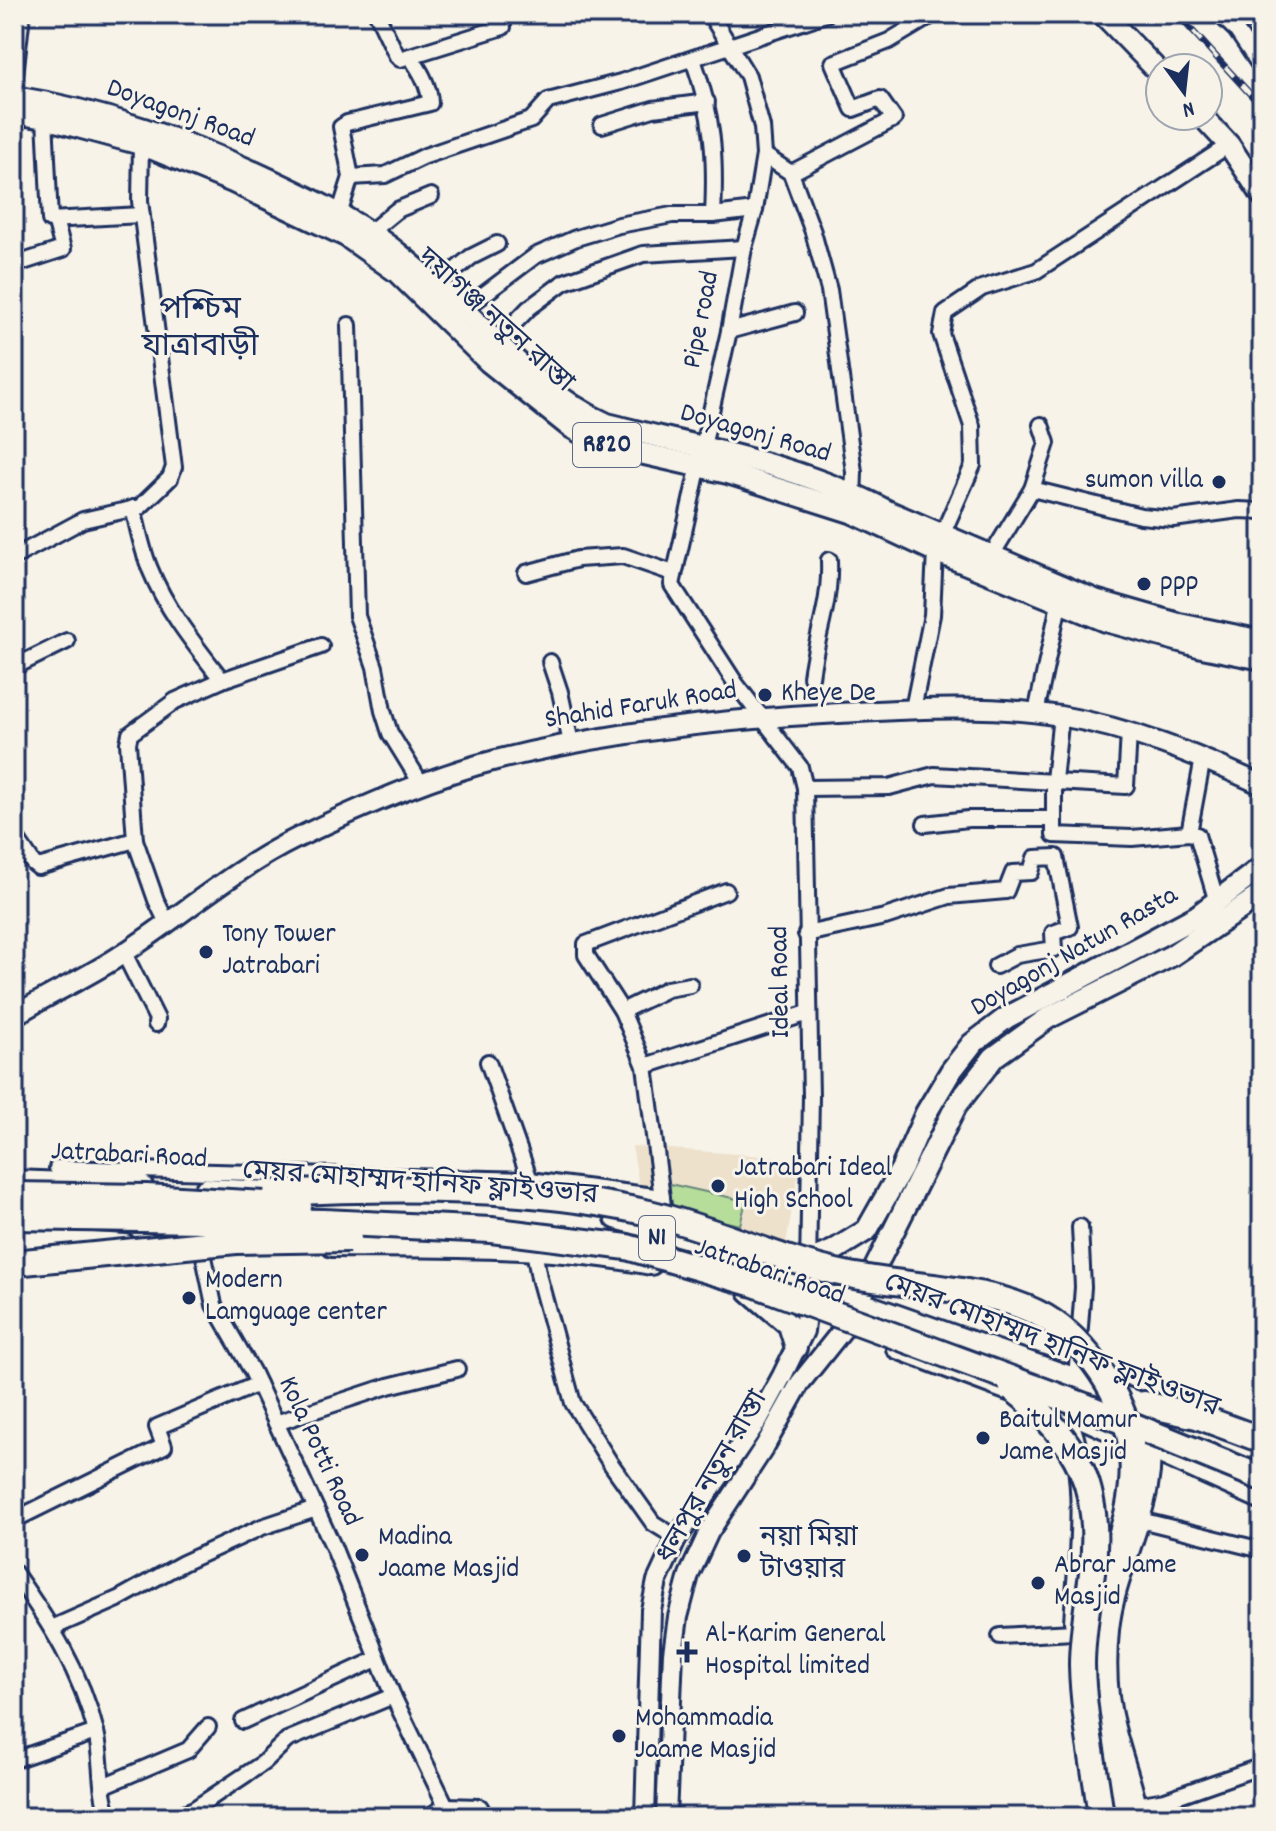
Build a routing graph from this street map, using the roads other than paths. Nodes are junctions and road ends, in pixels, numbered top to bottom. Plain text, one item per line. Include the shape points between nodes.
1 (22, 14) edge
2 (377, 14) edge
3 (710, 14) edge
4 (826, 14) edge
5 (934, 14) edge
6 (1103, 14) edge
7 (1219, 14) edge
8 (503, 27) dead end
9 (728, 45) junction
10 (410, 56) junction
11 (1144, 56) edge
12 (693, 59) junction
13 (1261, 67) edge
14 (14, 84) edge
15 (14, 97) edge
16 (707, 102) junction
17 (14, 113) edge
18 (45, 118) junction
19 (602, 125) dead end
20 (1217, 132) edge
21 (141, 144) junction
22 (1229, 145) junction
23 (764, 155) junction
24 (791, 173) junction
25 (351, 177) junction
26 (1262, 195) edge
27 (431, 196) dead end
28 (755, 210) junction
29 (141, 215) junction
30 (713, 215) junction
31 (55, 220) junction
32 (337, 222) junction
33 (363, 237) junction
34 (497, 244) dead end
35 (744, 248) junction
36 (14, 265) edge
37 (430, 291) junction
38 (795, 313) dead end
39 (456, 315) junction
40 (349, 325) dead end
41 (729, 331) junction
42 (489, 349) junction
43 (1041, 425) dead end
44 (700, 457) junction
45 (1032, 489) junction
46 (853, 502) junction
47 (133, 508) junction
48 (1262, 511) edge
49 (938, 543) junction
50 (14, 557) edge
51 (829, 560) dead end
52 (997, 567) junction
53 (526, 573) dead end
54 (673, 573) junction
55 (1059, 604) junction
56 (67, 641) dead end
57 (1262, 641) edge
58 (321, 646) dead end
59 (1262, 659) edge
60 (550, 662) dead end
61 (14, 667) edge
62 (811, 677) dead end
63 (222, 680) junction
64 (913, 709) junction
65 (1036, 713) junction
66 (1061, 716) junction
67 (759, 717) junction
68 (1129, 732) junction
69 (571, 743) junction
70 (1203, 758) junction
71 (1054, 780) junction
72 (422, 785) junction
73 (1262, 785) edge
74 (805, 788) junction
75 (925, 824) dead end
76 (1054, 827) junction
77 (1189, 833) junction
78 (14, 835) edge
79 (135, 840) junction
80 (1056, 857) junction
81 (1260, 874) edge
82 (726, 891) dead end
83 (1262, 894) edge
84 (1217, 902) junction
85 (167, 923) junction
86 (806, 934) junction
87 (124, 953) junction
88 (996, 966) dead end
89 (75, 983) junction
90 (690, 985) dead end
91 (622, 1011) junction
92 (808, 1013) junction
93 (14, 1016) edge
94 (156, 1024) dead end
95 (14, 1031) edge
96 (488, 1062) dead end
97 (645, 1066) junction
98 (57, 1168) dead end
99 (530, 1180) junction
100 (14, 1181) edge
101 (14, 1195) edge
102 (146, 1197) junction
103 (662, 1197) junction
104 (14, 1217) edge
105 (872, 1222) junction
106 (1080, 1227) dead end
107 (666, 1230) junction
108 (892, 1235) junction
109 (14, 1238) edge
110 (627, 1247) junction
111 (534, 1250) junction
112 (203, 1252) junction
113 (14, 1263) edge
114 (779, 1270) joint
115 (808, 1272) junction
116 (749, 1291) junction
117 (858, 1302) junction
118 (807, 1313) junction
119 (844, 1328) junction
120 (796, 1348) junction
121 (457, 1369) dead end
122 (983, 1370) junction
123 (258, 1384) junction
124 (1077, 1398) junction
125 (1139, 1402) junction
126 (276, 1423) junction
127 (1262, 1440) edge
128 (1150, 1448) junction
129 (1262, 1453) edge
130 (1262, 1460) edge
131 (1262, 1478) edge
132 (1262, 1490) edge
133 (1262, 1499) edge
134 (316, 1509) junction
135 (14, 1520) edge
136 (1140, 1520) junction
137 (681, 1532) junction
138 (706, 1537) junction
139 (1262, 1550) edge
140 (14, 1572) edge
141 (52, 1628) junction
142 (1074, 1632) junction
143 (1000, 1636) dead end
144 (377, 1659) junction
145 (393, 1696) junction
146 (243, 1721) dead end
147 (208, 1727) dead end
148 (96, 1732) junction
149 (14, 1760) edge
150 (1262, 1766) edge
151 (103, 1786) junction
152 (446, 1806) junction
153 (482, 1812) edge
154 (1132, 1813) edge
155 (110, 1817) edge
156 (175, 1817) edge
157 (428, 1817) edge
158 (645, 1817) edge
159 (666, 1817) edge
160 (1089, 1817) edge
161 (1101, 1817) edge

1 - 14 street
2 - 10 street via 397,56
3 - 9 street, Pipe road
4 - 9 street
5 - 24 street via 889,41 833,63 853,109 880,99 894,119
6 - 11 main road
7 - 13 street
8 - 10 street
9 - 12 street
9 - 23 street, Pipe road via 748,76
10 - 25 street via 430,103 341,127
12 - 16 street
12 - 25 street via 548,101 531,120 385,175
15 - 32 main road, Doyagonj Road / R820 via 149,129 250,170
16 - 19 street via 653,109
16 - 30 street via 715,152
17 - 18 main road, দয়াগঞ্জ নতুন রাস্তা / R820
18 - 21 main road, দয়াগঞ্জ নতুন রাস্তা / R820
18 - 31 street via 50,220
20 - 22 main road
21 - 29 street
21 - 32 main road, দয়াগঞ্জ নতুন রাস্তা / R820
22 - 26 main road
22 - 49 street via 1036,271 982,288 945,313 941,334 972,426 973,465
23 - 24 street
23 - 28 street, Pipe road
24 - 46 street via 829,290 854,472
25 - 32 street
27 - 33 street via 397,210
28 - 30 street
28 - 35 street, Pipe road
29 - 31 street
29 - 47 street via 174,467 159,490
30 - 39 street via 672,215 576,238 535,256
31 - 36 street via 63,249
32 - 33 main road, দয়াগঞ্জ নতুন রাস্তা / R820
33 - 37 main road, দয়াগঞ্জ নতুন রাস্তা / R820 via 397,272
34 - 37 street via 471,257
35 - 41 street, Pipe road
35 - 42 street via 643,254 564,282
37 - 39 main road, দয়াগঞ্জ নতুন রাস্তা / R820
38 - 41 street
39 - 42 main road, দয়াগঞ্জ নতুন রাস্তা / R820
40 - 72 street via 357,616 390,733
41 - 44 street, Pipe road
42 - 44 main road, দয়াগঞ্জ নতুন রাস্তা / R820 via 569,426 592,439 614,447
43 - 45 street via 1047,443
44 - 46 main road, দয়াগঞ্জ নতুন রাস্তা / R820
44 - 54 street, Pipe road
45 - 48 street via 1141,516 1173,519
45 - 52 street
46 - 49 main road, দয়াগঞ্জ নতুন রাস্তা / R820
47 - 50 street via 83,520
47 - 63 street via 149,568 169,607
49 - 52 main road, দয়াগঞ্জ নতুন রাস্তা / R820
49 - 64 street via 932,615
51 - 62 street via 827,609
52 - 55 main road, দয়াগঞ্জ নতুন রাস্তা / R820
52 - 57 main road, R820 via 1130,611
53 - 54 street via 578,559 623,556
54 - 67 street via 675,593
55 - 59 main road, দয়াগঞ্জ নতুন রাস্তা / R820 via 1106,621
55 - 65 street
56 - 61 street
58 - 63 street
60 - 69 street
63 - 79 street via 175,701 130,734
64 - 65 main road, Shahid Faruk Road
64 - 67 main road, Shahid Faruk Road
65 - 66 main road, Shahid Faruk Road
66 - 68 main road, Shahid Faruk Road
66 - 71 street
67 - 69 main road, Shahid Faruk Road
67 - 74 street, Ideal Road via 800,767
68 - 70 main road, Shahid Faruk Road
68 - 71 street via 1126,786
69 - 72 main road, Shahid Faruk Road via 492,761
70 - 73 main road, Shahid Faruk Road
70 - 77 street
71 - 74 street via 934,775 889,787
71 - 76 street
72 - 85 main road, Shahid Faruk Road via 295,839
74 - 86 street, Ideal Road
75 - 76 street via 968,819
76 - 77 street via 1132,838
76 - 80 street
77 - 84 street via 1197,835
78 - 79 street via 38,867
79 - 85 street
80 - 86 street via 1035,858 1031,872 1013,873 1006,891 949,896
80 - 88 street via 1070,927 1053,933 1054,949 1017,955
81 - 84 main road, Doyagonj Natun Rasta
82 - 91 street via 586,944 586,955
83 - 108 main road, Doyagonj Natun Rasta via 1171,956 1048,1018 994,1057 956,1106
84 - 105 main road, Doyagonj Natun Rasta via 1006,1018 972,1044 926,1113
85 - 87 main road, Shahid Faruk Road
86 - 92 street, Ideal Road
87 - 89 main road, Shahid Faruk Road
87 - 94 street
89 - 93 main road, Shahid Faruk Road
89 - 95 main road, Shahid Faruk Road
90 - 91 street via 667,989
91 - 97 street
92 - 97 street
92 - 115 street, Ideal Road
96 - 99 street
97 - 103 street
98 - 99 street
99 - 103 street
100 - 107 main road, Jatrabari Road via 492,1200 600,1214
101 - 102 highway, মেয়র মোহাম্মদ হানিফ ফ্লাইওভার / N1, bridge
102 - 130 highway, মেয়র মোহাম্মদ হানিফ ফ্লাইওভার / N1, bridge via 516,1216 659,1239 786,1279
102 - 154 highway, bridge via 332,1190 505,1194 589,1202 651,1214 825,1270 1005,1301 1048,1319 1104,1378 1131,1444 1134,1476 1127,1521 1094,1629 1093,1657 1109,1767
103 - 107 street
104 - 110 highway, মেয়র মোহাম্মদ হানিফ ফ্লাইওভার / N1, bridge via 385,1225 554,1236
105 - 108 main road
105 - 115 main road, Doyagonj Natun Rasta
106 - 124 street via 1083,1287
107 - 114 main road, Jatrabari Road
108 - 117 main road, Doyagonj Natun Rasta
109 - 112 main road, Jatrabari Road
110 - 113 highway, bridge via 280,1239
110 - 122 highway, মেয়র মোহাম্মদ হানিফ ফ্লাইওভার / N1, bridge via 754,1284
111 - 112 main road, Jatrabari Road via 324,1246
111 - 116 main road, Jatrabari Road via 643,1262
111 - 137 street via 573,1403 653,1523
112 - 123 street, Kola Potti Road via 214,1305
114 - 115 main road, Doyagonj Natun Rasta
115 - 117 main road, Jatrabari Road
115 - 118 main road, ধলপুর নতুন রাস্তা
116 - 118 main road, Jatrabari Road
116 - 120 main road via 789,1325
117 - 119 main road, Doyagonj Natun Rasta
117 - 124 main road, Jatrabari Road
118 - 119 main road, Jatrabari Road
118 - 120 main road, ধলপুর নতুন রাস্তা
119 - 124 main road, Jatrabari Road via 940,1366
119 - 138 main road, ধলপুর নতুন রাস্তা via 800,1383
120 - 137 main road, ধলপুর নতুন রাস্তা via 758,1420
121 - 126 street
122 - 124 highway, মেয়র মোহাম্মদ হানিফ ফ্লাইওভার / N1, bridge
122 - 161 highway, মেয়র মোহাম্মদ হানিফ ফ্লাইওভার, bridge via 1058,1429 1089,1486 1095,1545 1082,1667
123 - 126 street, Kola Potti Road
123 - 135 street via 157,1427 164,1446
124 - 125 main road, Jatrabari Road
124 - 128 main road, Jatrabari Road
124 - 131 highway, মেয়র মোহাম্মদ হানিফ ফ্লাইওভার / N1, bridge
124 - 132 highway, bridge via 1117,1426
124 - 142 main road via 1080,1492
125 - 127 highway
125 - 128 main road
125 - 129 main road, Jatrabari Road
126 - 134 street, Kola Potti Road
128 - 133 main road, Jatrabari Road
128 - 136 main road
134 - 141 street via 262,1527
134 - 144 street, Kola Potti Road
136 - 139 street
136 - 154 main road via 1108,1632 1108,1690
137 - 138 main road
137 - 158 main road, ধলপুর নতুন রাস্তা via 657,1581 651,1610
138 - 159 main road, ধলপুর নতুন রাস্তা via 678,1617
140 - 141 street
141 - 148 street via 71,1662
142 - 143 street
142 - 160 main road
144 - 145 street, Kola Potti Road
144 - 146 street
145 - 152 street, Kola Potti Road
145 - 156 street via 287,1740 263,1763
147 - 151 street via 188,1750
148 - 149 street
148 - 151 street
150 - 154 street
151 - 155 street
152 - 153 street
152 - 157 street

